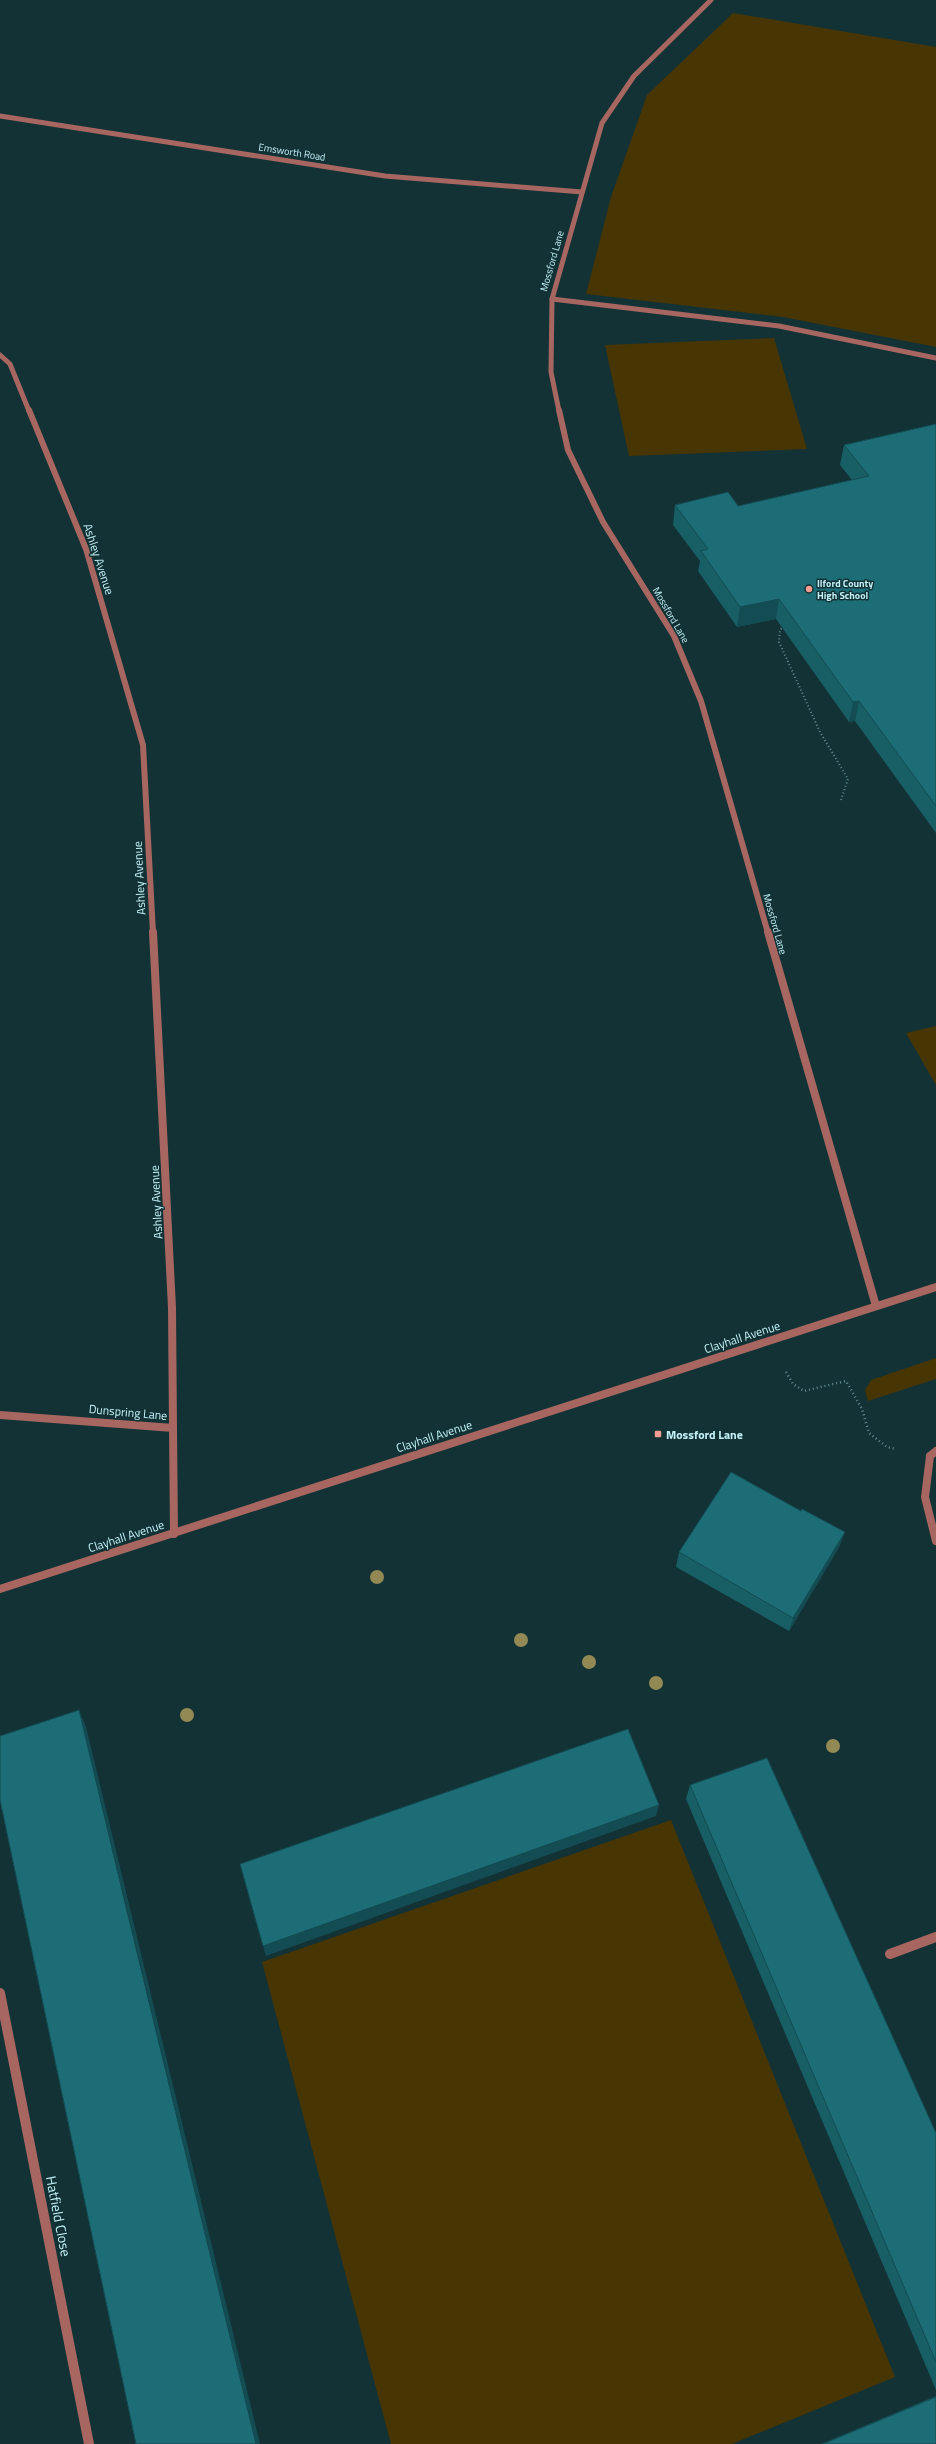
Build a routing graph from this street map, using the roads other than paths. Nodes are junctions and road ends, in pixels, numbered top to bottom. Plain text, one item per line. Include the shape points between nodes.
1 (711, 0) edge
2 (0, 116) edge
3 (582, 192) junction
4 (552, 299) junction
5 (0, 355) edge
6 (936, 358) edge
7 (936, 1287) edge
8 (876, 1306) junction
9 (0, 1415) edge
10 (173, 1428) junction
11 (933, 1454) edge
12 (174, 1534) junction
13 (936, 1541) edge
14 (0, 1589) edge
15 (936, 1937) edge
16 (890, 1954) dead end
17 (0, 1993) edge
18 (89, 2444) edge

1 - 3 street, Mossford Lane via 634,76 602,123
2 - 3 street, Emsworth Road via 385,176
3 - 4 street, Mossford Lane
4 - 6 street via 778,326
4 - 8 street, Mossford Lane via 551,372 568,450 604,522 674,636 701,701
5 - 10 street, Ashley Avenue via 10,364 86,549 143,745 172,1308
7 - 8 street, Clayhall Avenue
8 - 12 street, Clayhall Avenue
9 - 10 street, Dunspring Lane
10 - 12 street, Dunspring Lane
11 - 13 street via 925,1497
12 - 14 street, Clayhall Avenue
15 - 16 street
17 - 18 street, Hatfield Close

